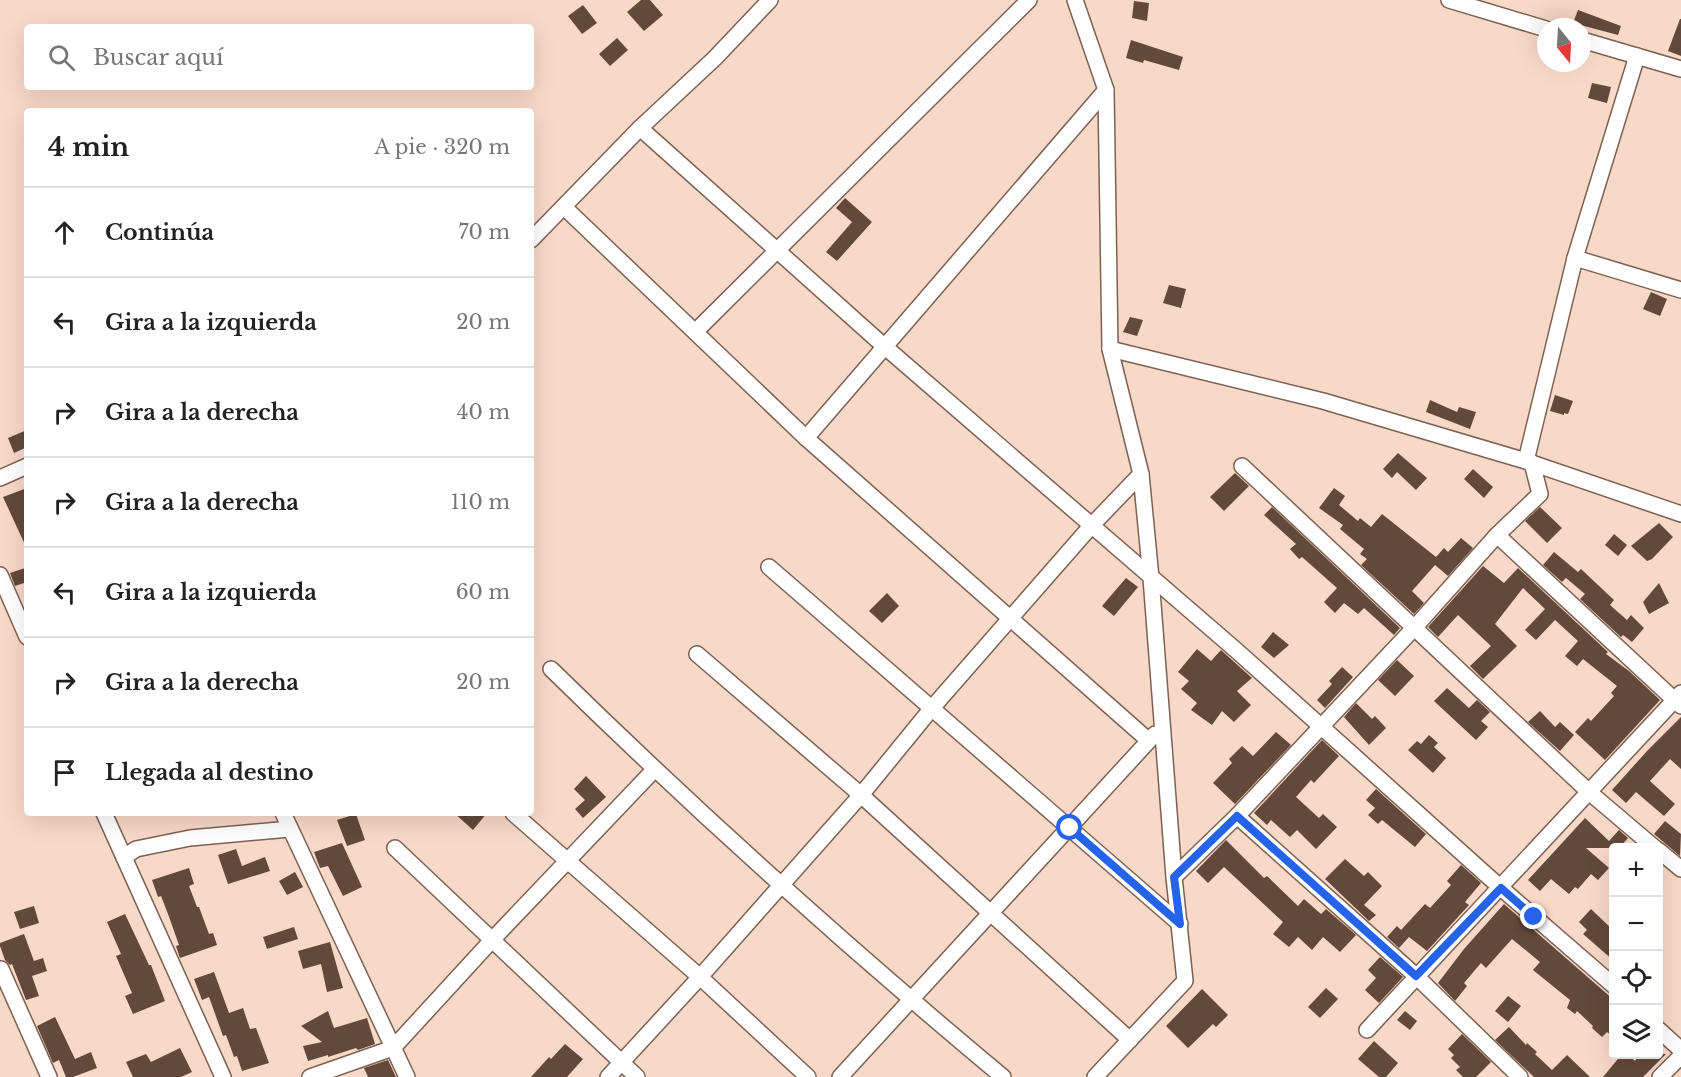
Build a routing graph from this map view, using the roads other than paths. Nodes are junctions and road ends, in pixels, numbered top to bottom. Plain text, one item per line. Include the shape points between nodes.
1 (770, 0) edge
2 (1029, 0) edge
3 (1075, 0) edge
4 (1449, 0) edge
5 (1537, 26) edge
6 (1591, 42) edge
7 (1637, 56) junction
8 (1681, 69) edge
9 (1106, 90) junction
10 (640, 128) junction
11 (564, 207) junction
12 (534, 237) edge
13 (777, 250) junction
14 (1575, 258) junction
15 (1681, 290) edge
16 (695, 332) junction
17 (884, 346) junction
18 (1110, 349) junction
19 (807, 438) junction
20 (1529, 462) junction
21 (1242, 466) dead end
22 (24, 467) edge
23 (1141, 474) junction
24 (0, 478) edge
25 (1681, 514) edge
26 (1092, 525) junction
27 (1497, 535) junction
28 (768, 567) dead end
29 (0, 575) edge
30 (1151, 578) junction
31 (1011, 617) junction
32 (1415, 627) junction
33 (24, 630) edge
34 (697, 654) dead end
35 (551, 669) dead end
36 (1679, 700) edge
37 (932, 708) junction
38 (1321, 725) junction
39 (1162, 728) junction
40 (1148, 740) junction
41 (654, 770) junction
42 (1589, 792) junction
43 (861, 795) junction
44 (105, 816) edge
45 (284, 816) edge
46 (516, 816) edge
47 (1237, 816) junction
48 (1070, 828) junction
49 (290, 829) junction
50 (1650, 843) edge
51 (395, 848) dead end
52 (1663, 854) edge
53 (124, 857) junction
54 (568, 861) junction
55 (1681, 869) edge
56 (1174, 877) junction
57 (781, 884) junction
58 (1501, 888) junction
59 (991, 912) junction
60 (1180, 924) junction
61 (492, 940) junction
62 (1, 969) edge
63 (700, 976) junction
64 (1416, 976) junction
65 (1609, 982) edge
66 (910, 1000) junction
67 (1367, 1030) dead end
68 (1663, 1033) edge
69 (1130, 1041) junction
70 (393, 1048) junction
71 (1681, 1050) edge
72 (1681, 1056) edge
73 (621, 1062) junction
74 (49, 1077) edge
75 (223, 1077) edge
76 (310, 1077) edge
77 (407, 1077) edge
78 (608, 1077) edge
79 (638, 1077) edge
80 (808, 1077) edge
81 (840, 1077) edge
82 (1003, 1077) edge
83 (1095, 1077) edge
84 (1520, 1077) edge
85 (1660, 1077) edge

1 - 10 street
2 - 13 street
3 - 9 street
4 - 5 street
6 - 7 street
7 - 8 street
7 - 14 street
9 - 17 street
9 - 18 street
10 - 11 street
10 - 13 street
11 - 12 street
11 - 16 street
13 - 16 street
13 - 17 street
14 - 15 street
14 - 20 street
16 - 19 street
17 - 19 street
17 - 26 street
18 - 20 street via 1323,401
18 - 23 street
19 - 31 street
20 - 25 street
20 - 27 street via 1540,494
21 - 32 street
22 - 24 street
23 - 26 street
23 - 30 street
26 - 30 street
26 - 31 street
27 - 32 street
27 - 36 street
28 - 37 street
29 - 33 street
30 - 38 street
30 - 39 street
31 - 37 street
31 - 40 street
32 - 38 street
32 - 42 street
34 - 43 street
35 - 41 street
36 - 42 street
37 - 43 street
37 - 48 street
38 - 47 street
38 - 58 street
39 - 40 street
39 - 56 street
40 - 48 street
41 - 54 street
41 - 57 street
42 - 50 street
42 - 58 street
43 - 57 street
43 - 59 street
44 - 53 street
45 - 49 street
46 - 54 street
47 - 56 street
47 - 64 street
48 - 59 street
48 - 60 street
49 - 53 street via 190,838 136,849
49 - 70 street
51 - 61 street
52 - 55 street
53 - 75 street
54 - 61 street
54 - 63 street
56 - 60 street
57 - 63 street
57 - 66 street
58 - 64 street
58 - 65 street
59 - 66 street
59 - 69 street
60 - 69 street via 1185,981
61 - 70 street
61 - 73 street
62 - 74 street
63 - 73 street
63 - 80 street
64 - 67 street
64 - 84 street
66 - 81 street
66 - 82 street
68 - 71 street
69 - 83 street
70 - 76 street
70 - 77 street
72 - 85 street
73 - 78 street
73 - 79 street

